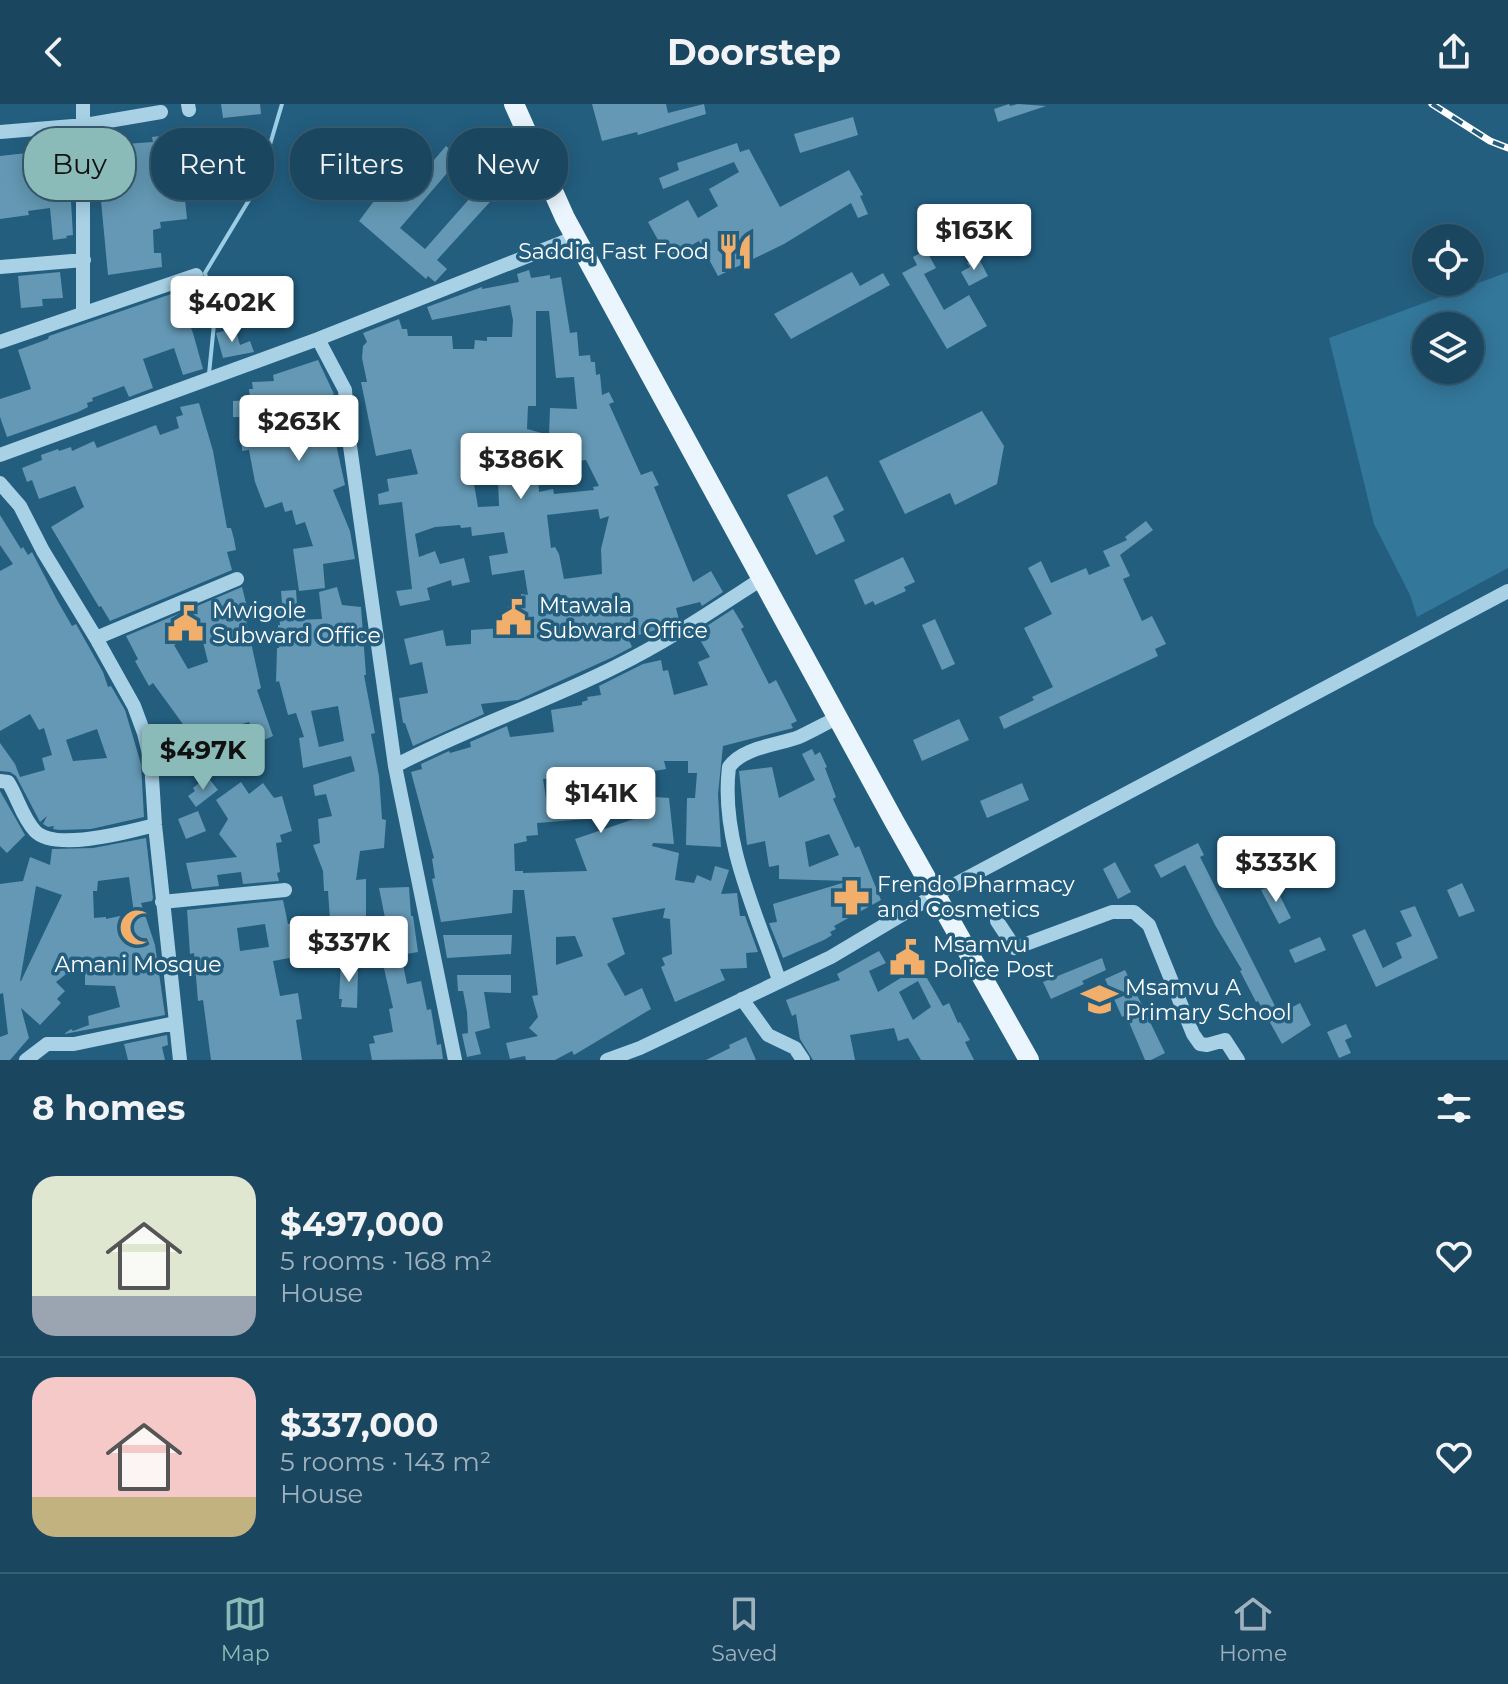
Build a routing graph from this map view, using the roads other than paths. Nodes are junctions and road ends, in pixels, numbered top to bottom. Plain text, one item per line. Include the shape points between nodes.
1 (83, 104) edge
2 (514, 104) edge
3 (161, 112) dead end
4 (85, 125) junction
5 (0, 132) edge
6 (576, 237) junction
7 (84, 260) junction
8 (0, 267) edge
9 (196, 275) dead end
10 (83, 313) junction
11 (318, 339) junction
12 (0, 342) edge
13 (0, 455) edge
14 (0, 483) edge
15 (763, 578) junction
16 (237, 579) dead end
17 (1508, 591) edge
18 (96, 638) junction
19 (839, 717) junction
20 (395, 766) junction
21 (0, 781) edge
22 (155, 825) junction
23 (285, 890) dead end
24 (935, 895) junction
25 (162, 902) junction
26 (997, 921) dead end
27 (779, 980) junction
28 (742, 999) junction
29 (175, 1023) junction
30 (26, 1060) edge
31 (180, 1060) edge
32 (455, 1060) edge
33 (607, 1060) edge
34 (803, 1060) edge
35 (1029, 1060) edge
36 (1238, 1060) edge

1 - 4 street
2 - 6 main road
3 - 4 street
4 - 5 street
4 - 7 street
6 - 11 street
6 - 15 main road
7 - 8 street
7 - 10 street
9 - 10 street
10 - 12 street
11 - 13 street
11 - 20 street via 345,390
14 - 18 street via 20,506
15 - 19 main road
15 - 20 street via 617,667
16 - 18 street
17 - 24 street
18 - 22 street via 144,733
19 - 24 main road
19 - 27 street via 736,759 729,767 735,850
20 - 32 street
21 - 22 street via 8,782 24,817 47,839 97,838
22 - 25 street
23 - 25 street
24 - 27 street via 831,957
24 - 35 main road
25 - 29 street
26 - 36 street via 1015,948 1112,912 1134,912 1149,925 1200,1044 1225,1040
27 - 28 street
28 - 33 street
28 - 34 street via 768,1035 795,1048
29 - 30 street via 74,1044 47,1044
29 - 31 street

